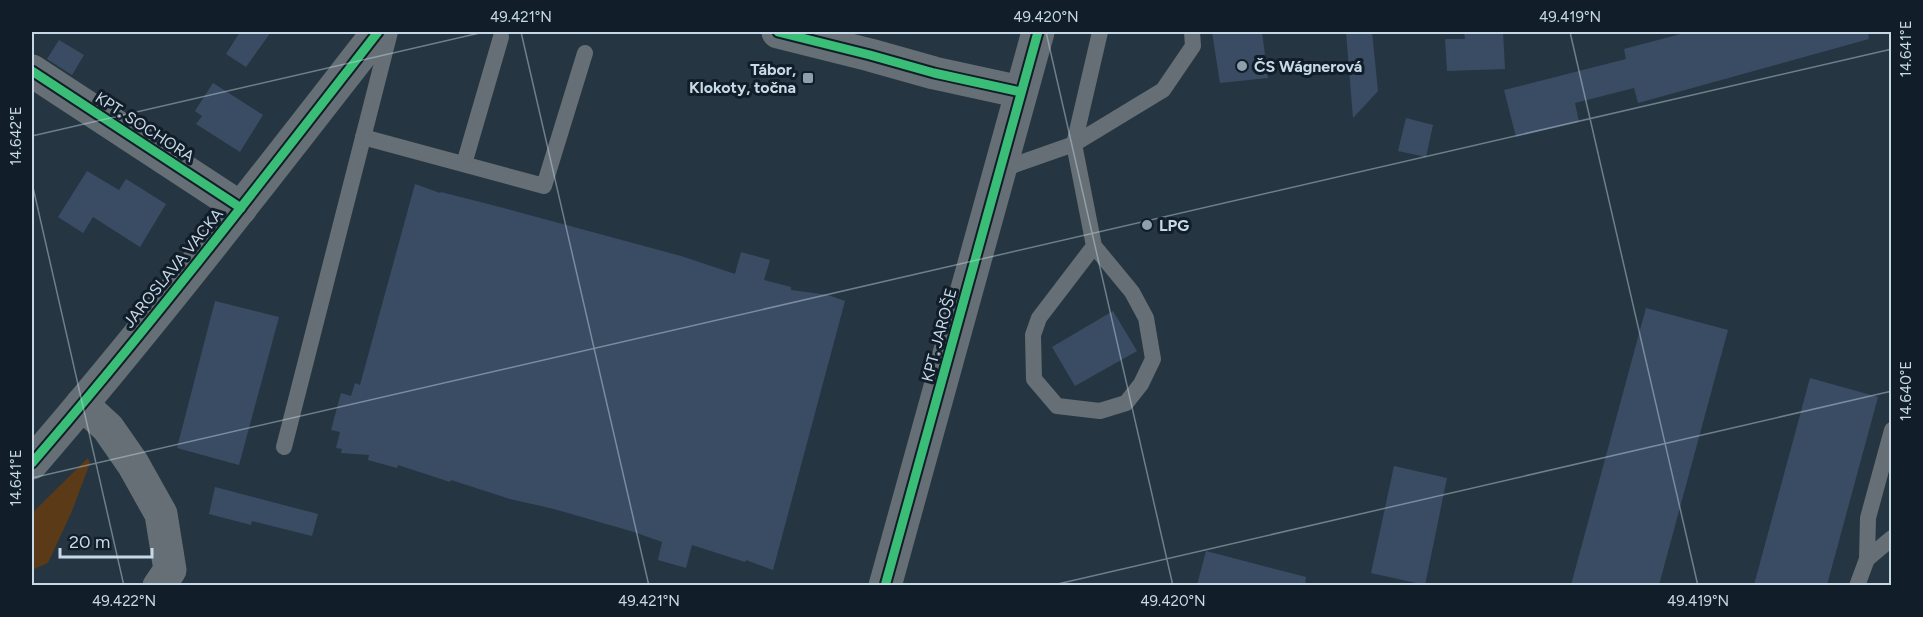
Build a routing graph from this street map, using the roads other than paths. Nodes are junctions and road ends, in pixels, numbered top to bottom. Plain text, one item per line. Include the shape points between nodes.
1 (378, 32) edge
2 (390, 32) edge
3 (778, 32) edge
4 (1038, 32) edge
5 (1100, 32) edge
6 (1192, 32) edge
7 (501, 37) dead end
8 (585, 53) dead end
9 (32, 71) edge
10 (1021, 92) junction
11 (363, 137) junction
12 (1074, 144) junction
13 (464, 164) junction
14 (1000, 170) junction
15 (241, 208) junction
16 (1095, 246) junction
17 (82, 404) junction
18 (1892, 430) edge
19 (284, 447) dead end
20 (32, 463) edge
21 (1892, 538) edge
22 (1867, 560) junction
23 (159, 585) edge
24 (885, 585) edge
25 (1857, 585) edge

1 - 15 street, JAROSLAVA VACKA
2 - 11 lane
3 - 10 street
4 - 10 street, KPT. JAROŠE
5 - 12 lane
6 - 12 lane via 1193,46 1163,90
7 - 13 lane
8 - 13 lane via 544,186
9 - 15 street, KPT. SOCHORA
10 - 14 street, KPT. JAROŠE
11 - 13 lane
11 - 19 lane
12 - 14 lane
12 - 16 lane
14 - 24 street, KPT. JAROŠE
15 - 17 street, JAROSLAVA VACKA
16 - 16 lane via 1039,318 1033,334 1034,379 1057,406 1100,411 1126,403 1153,359 1146,318 1132,292
17 - 20 street, JAROSLAVA VACKA
17 - 23 street via 108,428 134,464 161,514 170,570
18 - 22 lane via 1868,518
21 - 22 lane
22 - 25 lane

